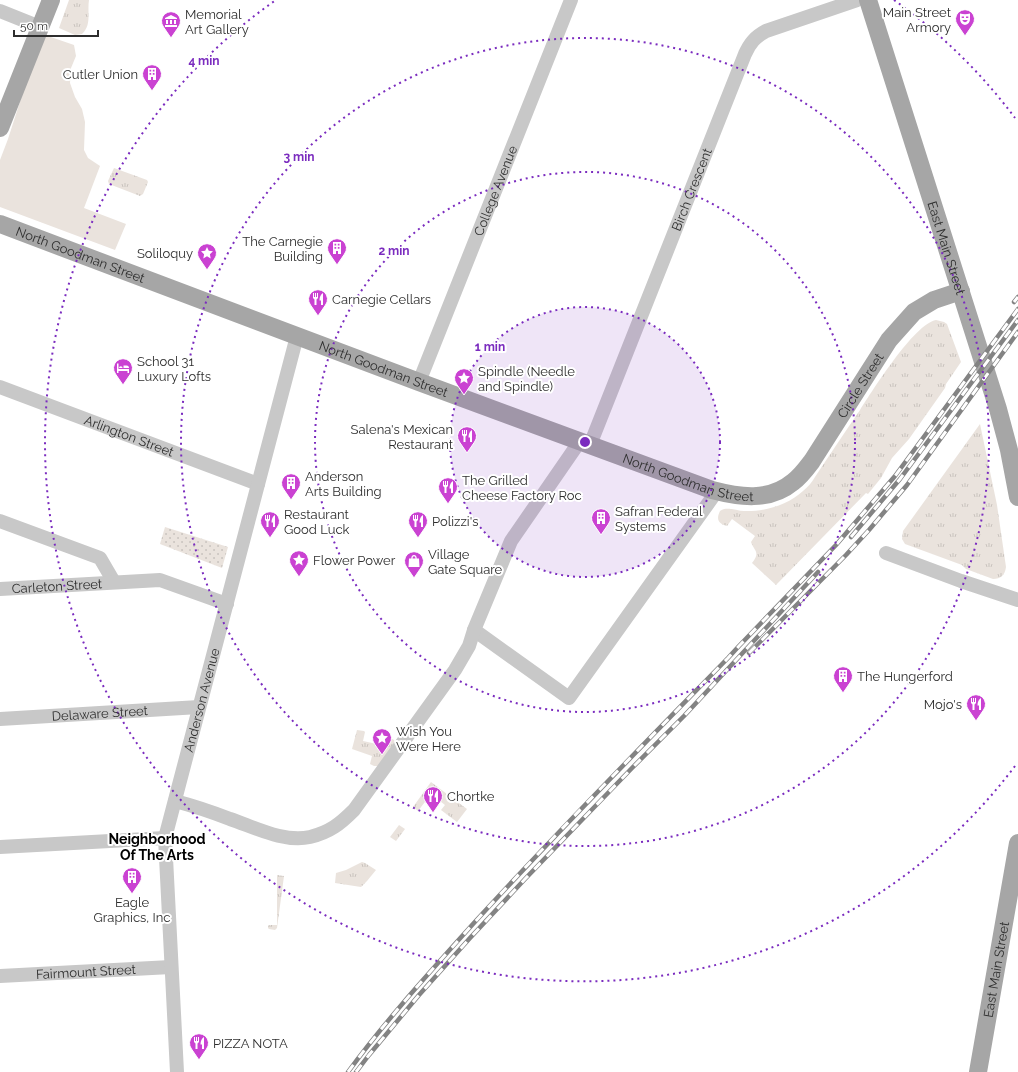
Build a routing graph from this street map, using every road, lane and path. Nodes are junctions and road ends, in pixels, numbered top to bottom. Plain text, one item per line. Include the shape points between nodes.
1 (51, 0) edge
2 (571, 0) edge
3 (857, 0) edge
4 (868, 0) edge
5 (0, 11) edge
6 (40, 27) junction
7 (0, 128) edge
8 (0, 224) edge
9 (961, 291) junction
10 (297, 336) junction
11 (419, 382) junction
12 (0, 387) edge
13 (585, 443) junction
14 (258, 484) junction
15 (717, 491) junction
16 (771, 494) joint
17 (1018, 494) edge
18 (1018, 497) edge
19 (0, 521) edge
20 (886, 553) dead end
21 (114, 582) junction
22 (0, 589) edge
23 (1018, 600) edge
24 (227, 604) junction
25 (474, 630) junction
26 (200, 707) junction
27 (0, 719) edge
28 (175, 801) junction
29 (165, 838) junction
30 (1018, 843) edge
31 (0, 848) edge
32 (171, 966) junction
33 (0, 976) edge
34 (177, 1072) edge
35 (978, 1072) edge

1 - 6 main road
2 - 11 street, College Avenue
3 - 13 street, Birch Crescent via 766,31 749,45
4 - 9 main road, East Main Street
5 - 6 street
6 - 7 main road
8 - 10 main road, North Goodman Street
9 - 16 main road, Circle Street via 934,300 914,312 889,340 803,473 792,483
9 - 17 main road, East Main Street via 998,409
10 - 11 main road, North Goodman Street
10 - 14 street, Anderson Avenue
11 - 13 main road, North Goodman Street
12 - 14 street, Arlington Street
13 - 15 main road, North Goodman Street
13 - 25 street, Birch Crescent via 511,541
14 - 24 street, Anderson Avenue
15 - 16 main road, North Goodman Street via 750,497
15 - 25 street via 568,698
17 - 18 main road, East Main Street
19 - 21 street via 100,558
20 - 23 street
21 - 22 street, Carleton Street
21 - 24 street, Carleton Street via 160,580
24 - 26 street, Anderson Avenue
25 - 28 street, Birch Crescent via 469,646 455,670 354,810 340,824 308,837 277,836 196,806
26 - 27 street, Delaware Street
26 - 28 street, Anderson Avenue
28 - 29 street, Anderson Avenue
29 - 31 street
29 - 32 street, Anderson Avenue
30 - 35 main road, East Main Street
32 - 33 street, Fairmount Street
32 - 34 street, Anderson Avenue

